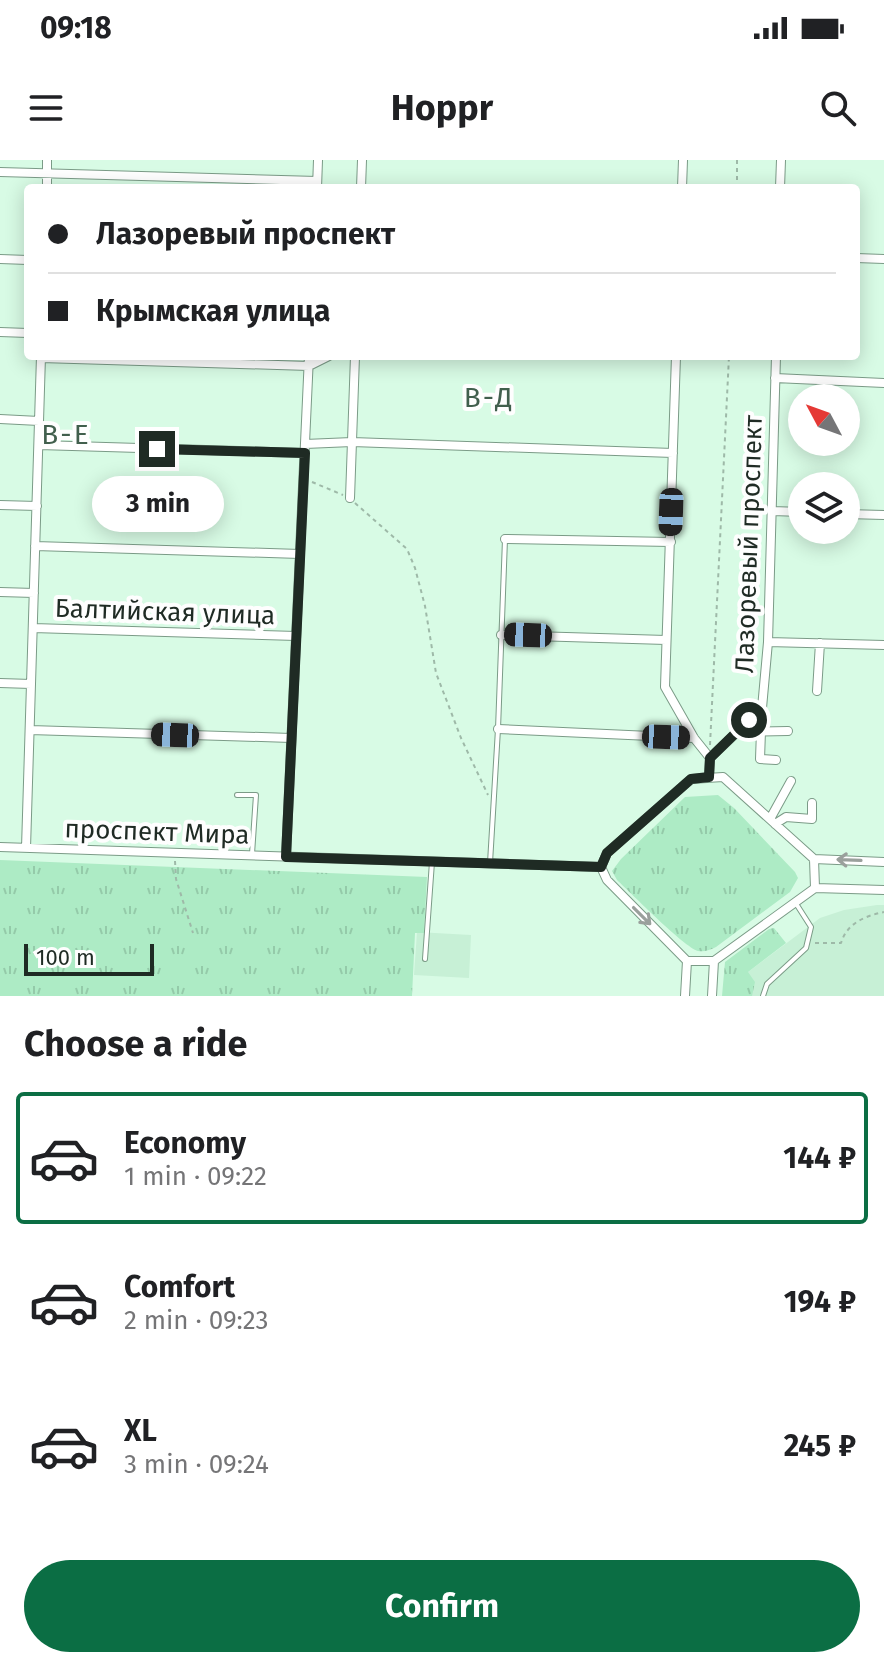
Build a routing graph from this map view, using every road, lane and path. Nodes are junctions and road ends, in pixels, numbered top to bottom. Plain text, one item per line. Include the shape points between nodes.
1 (47, 160) edge
2 (318, 160) edge
3 (362, 160) edge
4 (683, 160) edge
5 (737, 160) edge
6 (781, 160) edge
7 (0, 172) edge
8 (47, 173) junction
9 (47, 184) edge
10 (317, 184) edge
11 (361, 184) edge
12 (682, 184) edge
13 (737, 184) edge
14 (780, 184) edge
15 (860, 258) edge
16 (0, 259) edge
17 (884, 259) edge
18 (24, 260) edge
19 (0, 332) edge
20 (24, 333) edge
21 (41, 360) edge
22 (130, 360) edge
23 (309, 360) edge
24 (321, 360) edge
25 (355, 360) edge
26 (676, 360) edge
27 (729, 360) edge
28 (776, 360) edge
29 (309, 366) junction
30 (775, 378) junction
31 (884, 383) edge
32 (0, 419) edge
33 (39, 421) junction
34 (352, 442) junction
35 (39, 445) junction
36 (305, 448) junction
37 (673, 453) junction
38 (304, 478) junction
39 (350, 498) junction
40 (0, 505) edge
41 (37, 506) junction
42 (772, 511) junction
43 (788, 512) edge
44 (860, 514) edge
45 (884, 515) edge
46 (505, 539) joint
47 (671, 542) junction
48 (35, 546) junction
49 (300, 554) junction
50 (0, 592) edge
51 (34, 593) junction
52 (33, 628) junction
53 (501, 635) junction
54 (296, 636) junction
55 (666, 640) junction
56 (768, 642) junction
57 (820, 643) junction
58 (884, 645) edge
59 (0, 683) edge
60 (31, 684) junction
61 (817, 691) dead end
62 (498, 729) junction
63 (30, 730) junction
64 (761, 731) junction
65 (788, 731) dead end
66 (736, 732) junction
67 (291, 738) junction
68 (694, 738) junction
69 (710, 758) junction
70 (776, 760) dead end
71 (709, 777) junction
72 (791, 781) dead end
73 (237, 795) dead end
74 (812, 803) dead end
75 (493, 807) junction
76 (772, 822) junction
77 (0, 847) edge
78 (26, 848) junction
79 (174, 853) junction
80 (252, 855) junction
81 (286, 857) junction
82 (814, 859) junction
83 (432, 861) junction
84 (884, 862) edge
85 (490, 863) junction
86 (601, 867) junction
87 (815, 888) junction
88 (884, 890) edge
89 (795, 902) junction
90 (884, 912) edge
91 (193, 933) dead end
92 (814, 943) dead end
93 (425, 959) dead end
94 (687, 961) junction
95 (714, 961) junction
96 (685, 996) edge
97 (712, 996) edge
98 (763, 996) edge

1 - 8 street
2 - 10 street
3 - 11 street
4 - 12 street
5 - 13 path
6 - 14 street
7 - 8 street
8 - 9 street
8 - 10 street
15 - 17 street
16 - 18 street
19 - 20 street
21 - 33 street
22 - 29 street
23 - 29 street
24 - 29 street
25 - 34 street
26 - 37 street
27 - 69 path, Лазоревый проспект
28 - 30 street, Лазоревый проспект
29 - 36 street
30 - 31 street
30 - 42 street, Лазоревый проспект
32 - 33 street
33 - 35 street
34 - 36 street
34 - 37 street
34 - 39 street
35 - 36 street
35 - 41 street
36 - 38 street
37 - 47 street
38 - 39 path
38 - 49 street
39 - 75 path via 407,549 425,606 436,673
40 - 41 street
41 - 48 street
42 - 43 street
42 - 56 street, Лазоревый проспект
44 - 45 street
46 - 47 street
46 - 53 lane
47 - 55 street
48 - 49 street
48 - 51 street
49 - 54 street
50 - 51 street
51 - 52 street
52 - 54 street, Балтийская улица
52 - 60 street
53 - 55 street
53 - 62 lane
54 - 67 street
55 - 68 street via 665,687
56 - 57 street
56 - 66 street, Лазоревый проспект via 762,708
57 - 58 street
57 - 61 street
59 - 60 street
60 - 63 street
62 - 68 street
62 - 75 lane
63 - 67 street
63 - 78 street
64 - 65 street
64 - 66 street
64 - 70 street via 760,759
66 - 69 street, Лазоревый проспект
67 - 81 street
68 - 69 street
69 - 71 street
71 - 76 street via 723,777
71 - 86 street via 691,779 607,853
72 - 76 street
73 - 80 lane via 256,795
74 - 76 street via 812,819
75 - 85 lane
76 - 82 street
77 - 78 street, проспект Мира
78 - 79 street, проспект Мира
79 - 80 street, проспект Мира
79 - 91 path via 176,879
80 - 81 street, проспект Мира
81 - 83 street, проспект Мира
84 -> 82 street
82 - 87 street
83 - 85 street, проспект Мира
83 - 93 lane
85 - 86 street, проспект Мира
86 -> 94 street via 607,880
87 - 88 street
87 - 89 street
89 - 95 street
89 - 98 lane via 811,927 806,948 767,984
90 - 92 path via 861,918 844,932 841,943
94 - 95 street
94 - 96 street
95 - 97 street

